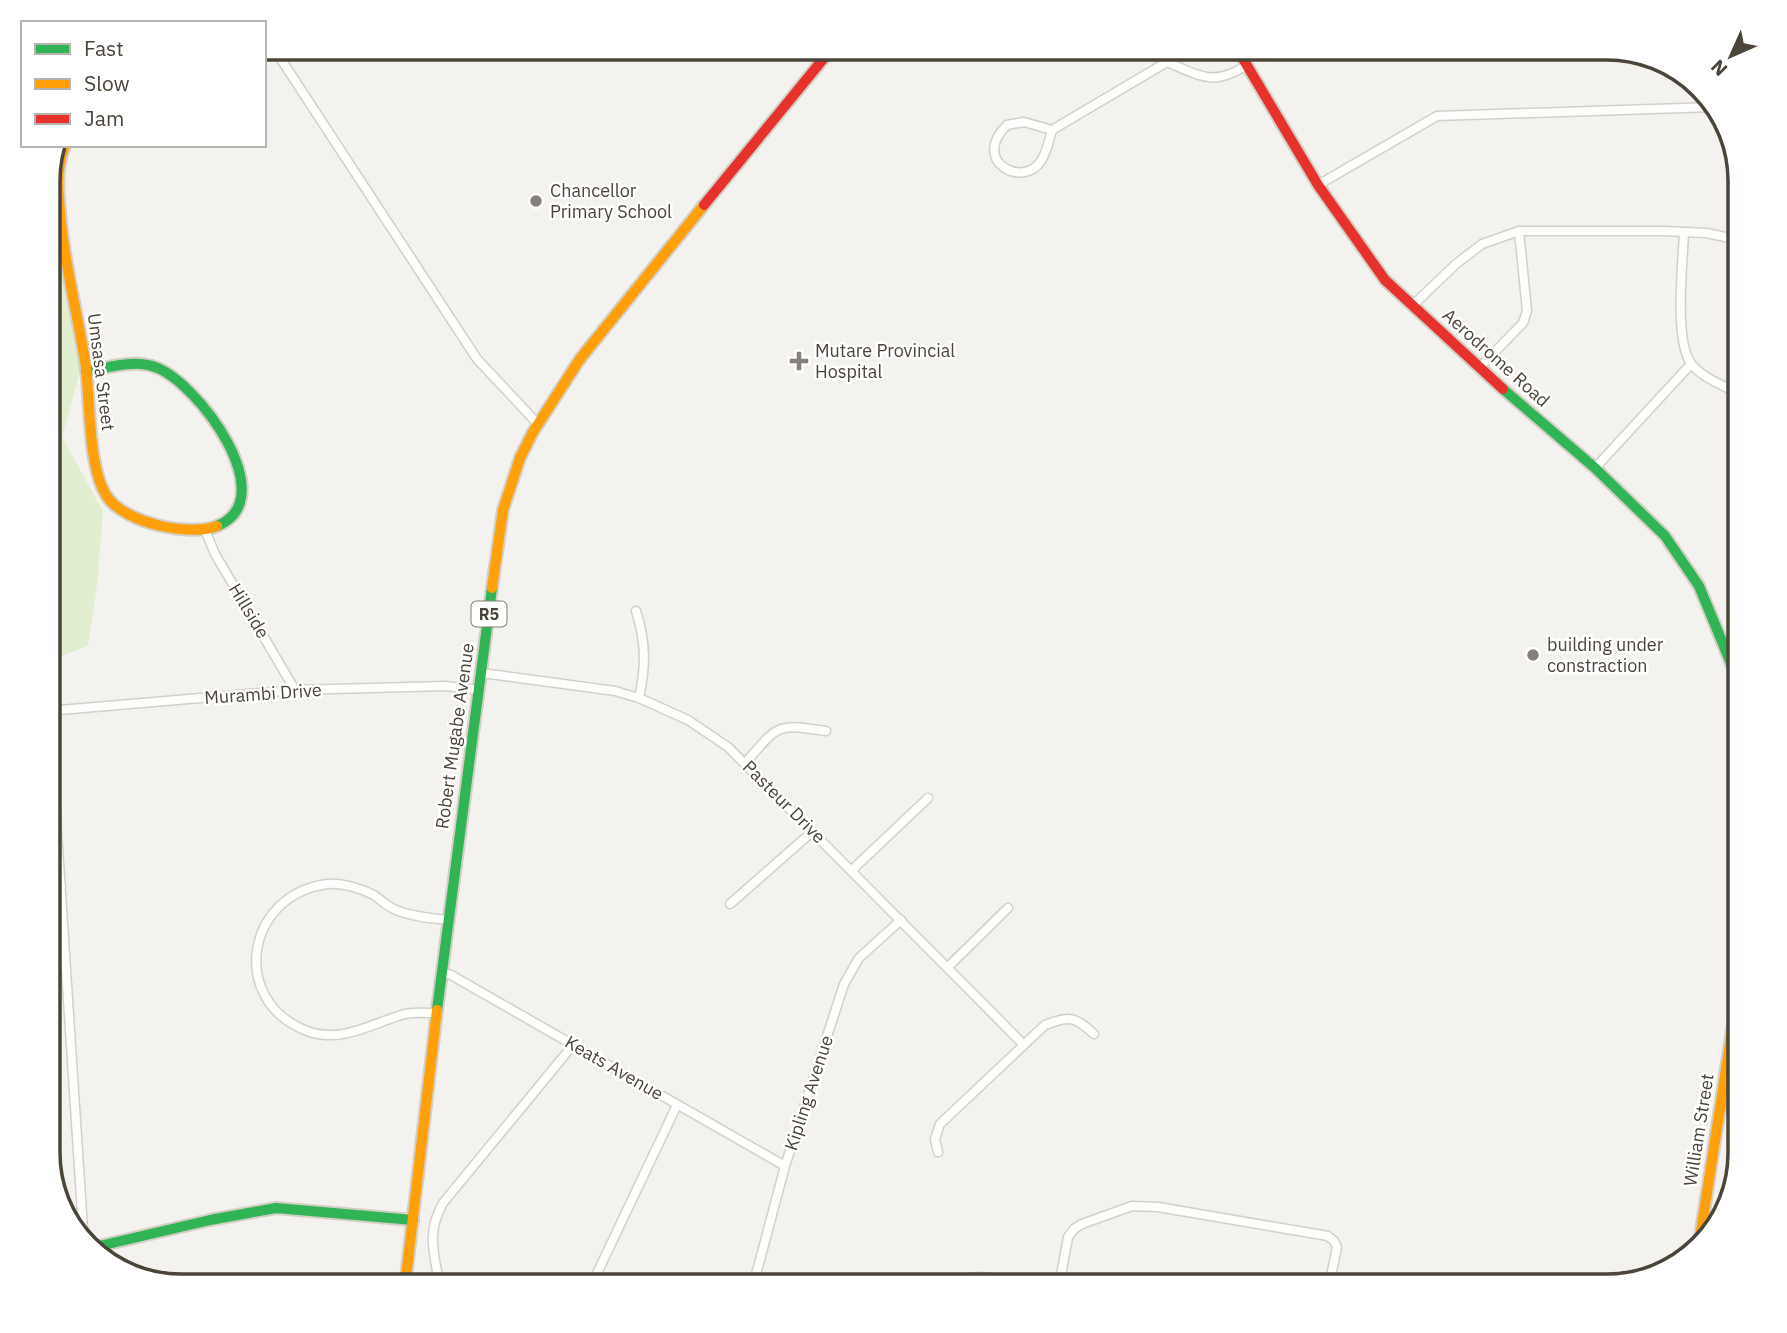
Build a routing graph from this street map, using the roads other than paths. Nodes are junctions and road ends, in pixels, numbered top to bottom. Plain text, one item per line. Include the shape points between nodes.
1 (282, 60) edge
2 (822, 60) edge
3 (1244, 60) edge
4 (1167, 62) joint
5 (1247, 65) junction
6 (1702, 107) edge
7 (1052, 130) junction
8 (1318, 185) junction
9 (60, 223) edge
10 (1519, 231) junction
11 (1684, 232) junction
12 (1728, 238) edge
13 (1412, 306) junction
14 (1691, 364) junction
15 (1479, 368) junction
16 (86, 371) junction
17 (1728, 388) edge
18 (537, 423) junction
19 (1595, 468) junction
20 (205, 530) junction
21 (636, 611) dead end
22 (1728, 656) edge
23 (482, 673) junction
24 (295, 690) junction
25 (478, 690) junction
26 (639, 698) junction
27 (60, 710) edge
28 (826, 731) dead end
29 (745, 762) junction
30 (929, 798) dead end
31 (813, 831) junction
32 (852, 870) junction
33 (60, 873) edge
34 (61, 886) joint
35 (730, 904) dead end
36 (1008, 908) dead end
37 (448, 920) junction
38 (901, 920) junction
39 (948, 967) junction
40 (442, 972) junction
41 (437, 1013) junction
42 (1094, 1034) dead end
43 (1023, 1044) junction
44 (573, 1045) junction
45 (1728, 1057) edge
46 (677, 1105) junction
47 (938, 1152) dead end
48 (785, 1166) junction
49 (413, 1220) junction
50 (83, 1222) edge
51 (1702, 1226) edge
52 (103, 1244) edge
53 (406, 1274) edge
54 (438, 1274) edge
55 (597, 1274) edge
56 (756, 1274) edge
57 (1061, 1274) edge
58 (1331, 1274) edge

1 - 18 street via 477,359
2 - 18 main road, Robert Mugabe Avenue / R5 via 588,348
3 - 5 main road, Aerodrome Road
4 - 5 street via 1216,78 1230,76
4 - 7 street
5 - 8 main road, Aerodrome Road
6 - 8 street via 1437,116
7 - 7 street via 1042,161 1035,168 1023,173 999,163 994,142 1007,125 1024,122
8 - 13 main road, Aerodrome Road via 1385,280
9 - 16 main road, Umsasa Street
10 - 11 street
10 - 13 street via 1482,244
10 - 15 street via 1527,311 1522,323
11 - 12 street
11 - 14 street via 1681,326
13 - 15 main road, Aerodrome Road
14 - 17 street
14 - 19 street
15 - 19 main road, Aerodrome Road
16 - 20 main road, Umsasa Street via 92,441 107,498 136,519
16 - 20 main road via 146,364 177,378 202,403 229,448 243,486 235,518
18 - 23 main road, Robert Mugabe Avenue / R5 via 503,504
19 - 22 main road, Aerodrome Road via 1665,536 1699,586
20 - 24 street, Hillside
21 - 26 street via 645,669
23 - 25 main road, Robert Mugabe Avenue / R5
23 - 26 street, Pasteur Drive
24 - 25 street, Murambi Drive via 446,686
24 - 27 street, Murambi Drive
25 - 37 main road, Robert Mugabe Avenue / R5
26 - 29 street, Pasteur Drive via 688,720
28 - 29 street via 789,725 773,733
29 - 31 street, Pasteur Drive
30 - 32 street
31 - 32 street, Pasteur Drive
31 - 35 street
32 - 38 street, Pasteur Drive
33 - 34 street
34 - 50 street
36 - 39 street
37 - 40 main road, Robert Mugabe Avenue / R5
37 - 41 street via 412,916 373,895 331,883 305,888 279,904 263,927 255,958 262,991 282,1019 309,1032 337,1036 406,1014
38 - 39 street, Pasteur Drive
38 - 48 street, Kipling Avenue via 859,958 845,984
39 - 43 street, Pasteur Drive
40 - 41 main road, Robert Mugabe Avenue / R5
40 - 44 street, Keats Avenue
41 - 49 main road, Robert Mugabe Avenue / R5
42 - 43 street via 1077,1019 1062,1018 1045,1025
43 - 47 street via 940,1124 935,1139
44 - 46 street, Keats Avenue
44 - 54 street via 434,1218 431,1240
45 - 51 main road, William Street
46 - 48 street, Keats Avenue
46 - 55 street
48 - 56 street, Kipling Avenue
49 - 52 main road via 276,1208
49 - 53 main road, Robert Mugabe Avenue / R5
57 - 58 street via 1068,1237 1074,1229 1132,1206 1328,1236 1337,1247

